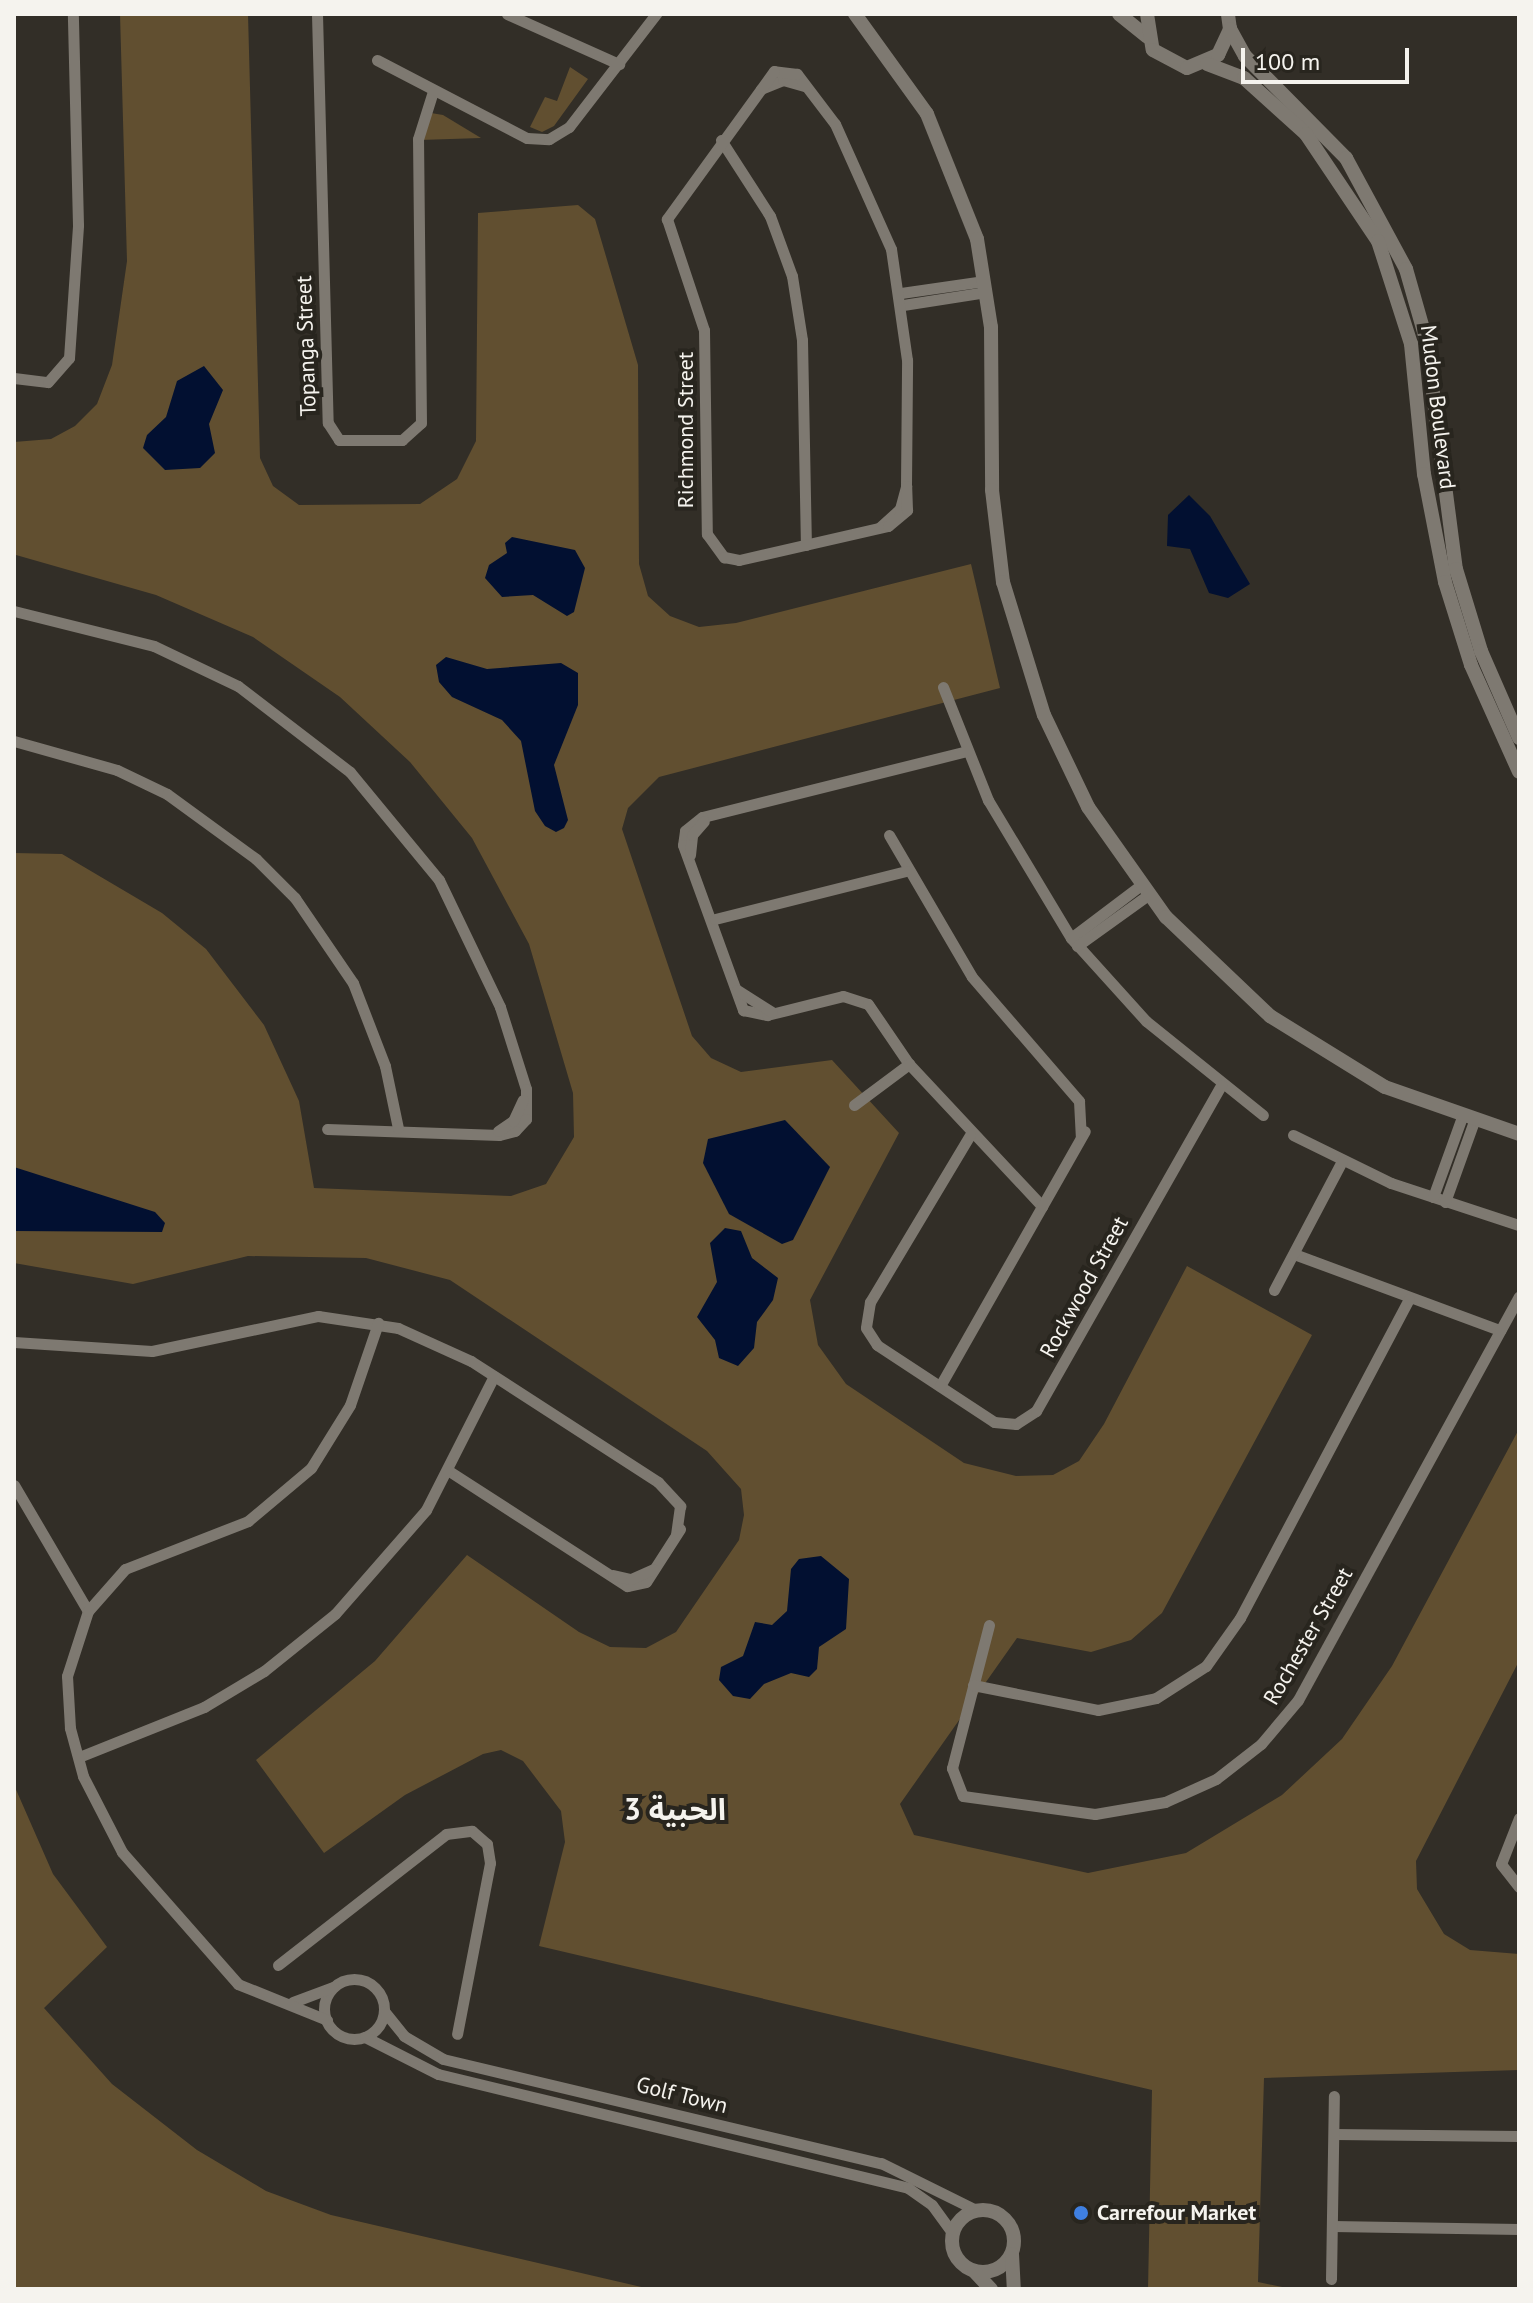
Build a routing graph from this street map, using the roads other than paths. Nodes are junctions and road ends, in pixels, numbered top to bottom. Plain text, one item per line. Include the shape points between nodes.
1 (73, 14) edge
2 (317, 14) edge
3 (507, 14) edge
4 (656, 14) edge
5 (855, 14) edge
6 (1119, 14) edge
7 (1147, 14) edge
8 (1229, 21) edge
9 (1147, 37) junction
10 (377, 60) dead end
11 (619, 64) junction
12 (1207, 64) junction
13 (433, 91) junction
14 (721, 140) junction
15 (985, 286) junction
16 (902, 299) junction
17 (17, 379) edge
18 (806, 545) junction
19 (14, 611) edge
20 (943, 687) dead end
21 (1519, 738) edge
22 (14, 741) edge
23 (967, 751) junction
24 (1519, 772) edge
25 (889, 835) dead end
26 (906, 871) junction
27 (1145, 890) junction
28 (715, 919) junction
29 (1074, 942) junction
30 (909, 1064) junction
31 (1221, 1085) junction
32 (854, 1105) dead end
33 (1263, 1115) dead end
34 (1468, 1119) junction
35 (398, 1128) junction
36 (327, 1129) dead end
37 (1519, 1134) edge
38 (970, 1135) junction
39 (1293, 1135) dead end
40 (1342, 1161) junction
41 (1439, 1200) junction
42 (1042, 1206) junction
43 (1519, 1225) edge
44 (1294, 1254) junction
45 (1274, 1290) dead end
46 (1519, 1297) edge
47 (1409, 1299) junction
48 (378, 1323) junction
49 (1500, 1330) junction
50 (14, 1342) edge
51 (494, 1376) junction
52 (940, 1386) junction
53 (449, 1471) junction
54 (14, 1485) edge
55 (76, 1588) junction
56 (100, 1593) junction
57 (88, 1611) junction
58 (989, 1625) dead end
59 (973, 1685) junction
60 (78, 1752) junction
61 (1519, 1818) edge
62 (1519, 1887) edge
63 (278, 1965) dead end
64 (336, 1985) junction
65 (292, 2002) junction
66 (384, 2011) junction
67 (327, 2020) junction
68 (457, 2034) dead end
69 (365, 2037) junction
70 (1334, 2096) dead end
71 (1334, 2134) junction
72 (1519, 2136) edge
73 (978, 2211) junction
74 (1332, 2226) junction
75 (1519, 2229) edge
76 (953, 2234) junction
77 (1012, 2252) junction
78 (974, 2271) junction
79 (1331, 2279) dead end
80 (991, 2289) edge
81 (1014, 2289) edge

1 - 17 street via 78,225 66,366 56,379
2 - 13 street, Topanga Street via 328,423 339,440 402,440 421,423 418,139
3 - 11 street
4 - 11 street
5 - 15 street via 903,75 947,154
6 - 9 street, Mudon Boulevard
7 - 9 street
8 - 12 street via 1226,43
8 - 21 street, Mudon Boulevard via 1245,56 1346,158 1406,269 1427,349 1456,569 1481,651
9 - 12 street, Mudon Boulevard via 1175,66
10 - 13 street
11 - 13 street via 569,127 549,139 527,138
12 - 24 street, Mudon Boulevard via 1244,78 1306,134 1378,241 1411,344 1424,474 1445,582 1471,665
14 - 16 street, Richmond Street via 755,93 782,69 797,74 877,205
14 - 18 street via 770,216 792,276 802,340
14 - 18 street, Richmond Street via 667,219 704,330 707,534 724,557 739,560
15 - 16 street
15 - 27 street via 993,505 1014,627 1074,782
16 - 18 street, Richmond Street via 906,486 900,509 880,527
19 - 35 street via 109,631 197,664 278,712 350,772 413,841 463,921 500,1007 526,1089 513,1121 490,1134
20 - 23 street
22 - 35 street via 64,752 154,788 256,859 295,898 353,983 385,1066
23 - 28 street via 714,814 685,831 683,845
23 - 29 street via 1012,848
25 - 26 street
26 - 28 street
26 - 42 street via 972,977 1089,1111 1081,1137
27 - 29 street
27 - 34 street via 1233,985 1309,1045 1385,1087
28 - 30 street via 738,1004 750,1015 843,996 860,999
29 - 31 street via 1146,1021
30 - 32 street
30 - 38 street
31 - 33 street
31 - 52 street, Rockwood Street via 1032,1416 1001,1424
34 - 37 street
34 - 41 street
35 - 36 street
38 - 42 street
38 - 52 street, Rockwood Street via 865,1315 877,1345
39 - 40 street
40 - 41 street
40 - 44 street
41 - 43 street
42 - 52 street
44 - 45 street
44 - 47 street
46 - 49 street, Rochester Street
47 - 49 street
47 - 59 street via 1240,1618 1206,1666 1156,1698 1098,1710
48 - 50 street via 288,1319 152,1351
48 - 51 street via 448,1347
48 - 56 street via 350,1405 293,1488 248,1521 139,1561
49 - 59 street, Rochester Street via 1298,1700 1232,1769 1182,1796 1112,1813 1061,1813 968,1798 952,1774
51 - 53 street
51 - 53 street via 685,1501 686,1519 657,1567 631,1579 604,1570
53 - 60 street via 388,1559 300,1644 204,1707
54 - 55 street
55 - 56 street
55 - 57 street
56 - 57 street
57 - 60 street via 67,1676
58 - 59 street, Rochester Street
60 - 65 street via 100,1819 132,1865 238,1984 261,1997
61 - 62 street via 1501,1864
63 - 68 street via 446,1834 472,1831 487,1844 490,1863
64 - 65 street
64 - 66 street via 369,1983
64 - 67 street via 328,1995
65 - 67 street
66 - 69 street
66 - 73 street, Golf Town via 404,2036 443,2059 881,2163
67 - 69 street via 338,2034
69 - 76 street, Golf Town via 438,2074 908,2188 932,2205
70 - 71 street
71 - 72 street
71 - 74 street
73 - 76 street via 962,2219
73 - 77 street via 1006,2221
74 - 75 street
74 - 79 street
76 - 78 street via 956,2257
77 - 78 street via 997,2269
77 - 81 street
78 - 80 street

